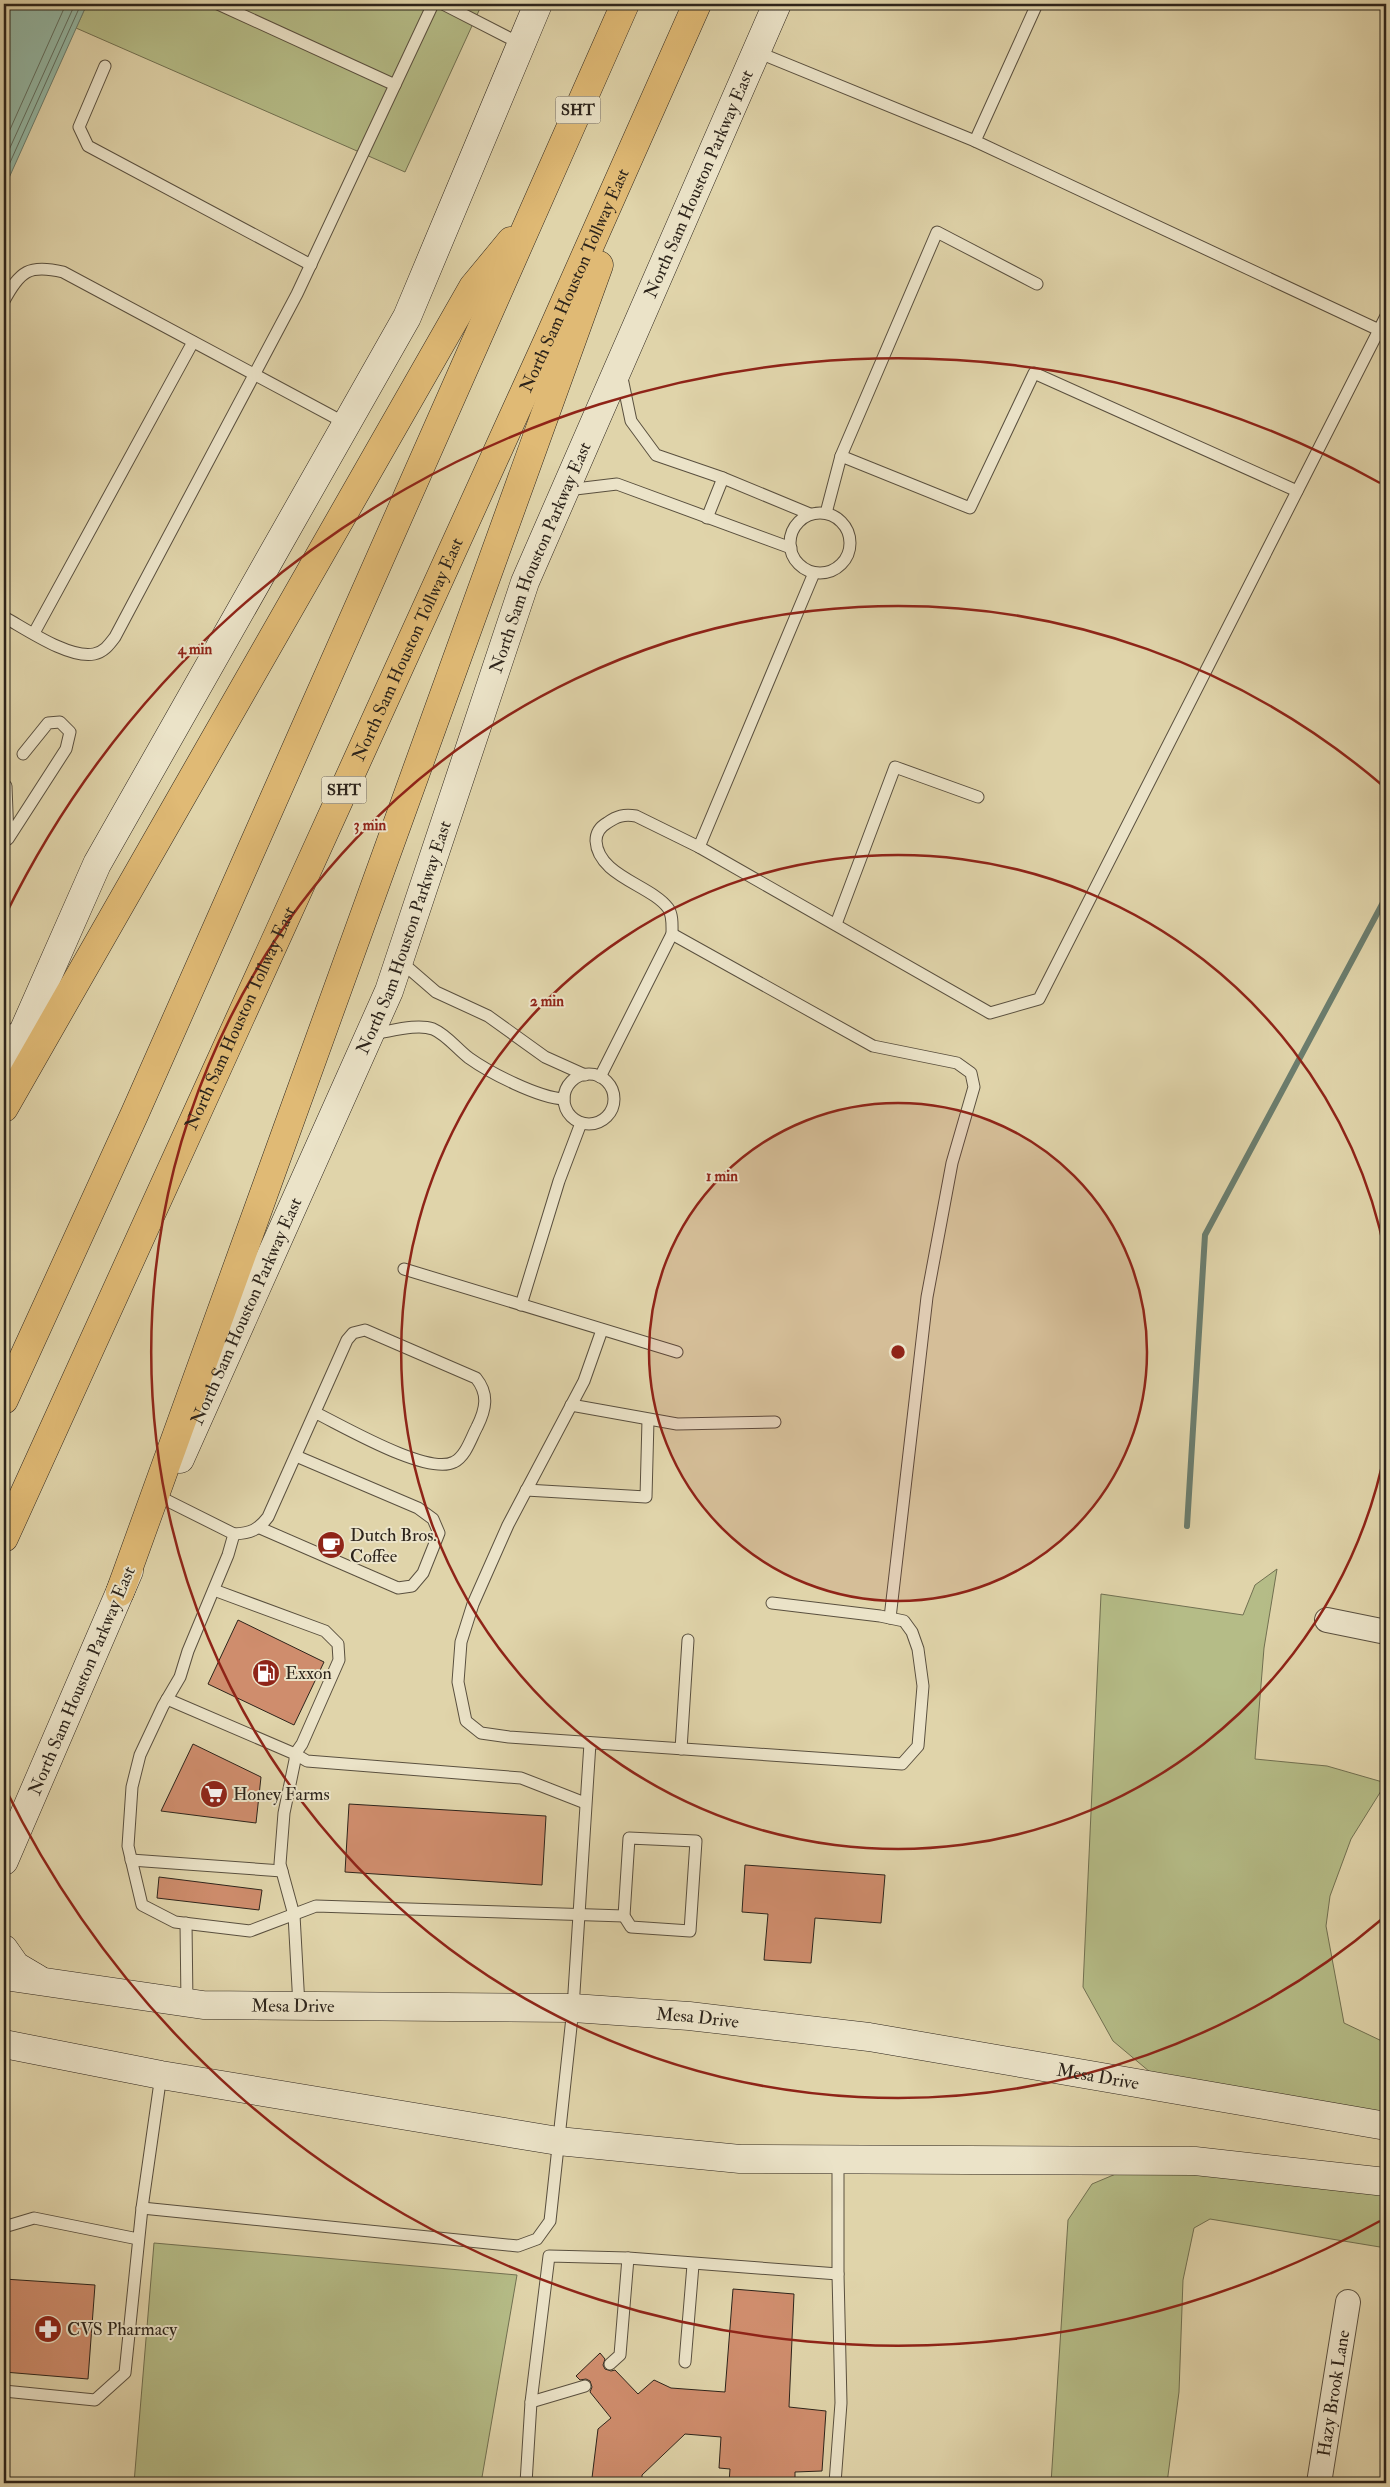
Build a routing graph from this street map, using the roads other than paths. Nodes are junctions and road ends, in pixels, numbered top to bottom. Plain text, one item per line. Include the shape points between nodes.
1 (218, 4) edge
2 (432, 4) edge
3 (443, 4) edge
4 (538, 4) edge
5 (625, 4) edge
6 (697, 4) edge
7 (777, 4) edge
8 (1037, 4) edge
9 (681, 40) junction
10 (522, 44) junction
11 (756, 52) junction
12 (105, 66) dead end
13 (395, 85) junction
14 (975, 141) junction
15 (532, 217) junction
16 (311, 265) junction
17 (1037, 284) dead end
18 (4, 301) edge
19 (1386, 316) edge
20 (1378, 330) junction
21 (193, 342) junction
22 (619, 363) junction
23 (256, 375) junction
24 (347, 424) junction
25 (841, 456) junction
26 (723, 478) junction
27 (565, 490) junction
28 (1297, 491) junction
29 (826, 513) junction
30 (810, 514) junction
31 (706, 518) junction
32 (791, 548) junction
33 (814, 573) junction
34 (4, 617) edge
35 (34, 633) junction
36 (23, 754) dead end
37 (6, 786) dead end
38 (978, 797) dead end
39 (6, 844) edge
40 (699, 847) junction
41 (836, 924) junction
42 (672, 934) junction
43 (399, 960) junction
44 (370, 1034) junction
45 (21, 1037) edge
46 (586, 1074) junction
47 (4, 1075) edge
48 (600, 1077) junction
49 (564, 1099) junction
50 (4, 1108) edge
51 (581, 1123) junction
52 (404, 1269) dead end
53 (521, 1305) junction
54 (602, 1330) junction
55 (677, 1352) dead end
56 (4, 1400) edge
57 (571, 1405) junction
58 (316, 1413) junction
59 (648, 1420) junction
60 (775, 1422) dead end
61 (296, 1456) junction
62 (526, 1490) junction
63 (162, 1498) junction
64 (260, 1528) junction
65 (234, 1534) junction
66 (4, 1538) edge
67 (214, 1590) junction
68 (120, 1592) junction
69 (772, 1603) dead end
70 (890, 1618) junction
71 (1327, 1620) dead end
72 (1386, 1632) edge
73 (688, 1640) dead end
74 (167, 1699) junction
75 (590, 1742) junction
76 (681, 1749) junction
77 (294, 1754) junction
78 (585, 1803) junction
79 (6, 1855) edge
80 (131, 1860) junction
81 (282, 1871) junction
82 (4, 1878) edge
83 (578, 1914) junction
84 (294, 1915) junction
85 (624, 1916) junction
86 (186, 1923) junction
87 (4, 1949) edge
88 (4, 1976) edge
89 (41, 1981) junction
90 (187, 2004) junction
91 (299, 2006) junction
92 (573, 2008) junction
93 (4, 2044) edge
94 (161, 2075) junction
95 (1386, 2126) edge
96 (558, 2141) junction
97 (838, 2159) junction
98 (1386, 2182) edge
99 (142, 2208) junction
100 (4, 2227) edge
101 (138, 2239) junction
102 (538, 2239) junction
103 (549, 2256) junction
104 (628, 2258) junction
105 (693, 2265) junction
106 (838, 2274) junction
107 (1348, 2302) dead end
108 (685, 2362) dead end
109 (610, 2364) dead end
110 (585, 2386) dead end
111 (4, 2391) edge
112 (531, 2402) junction
113 (526, 2483) edge
114 (835, 2483) edge
115 (1319, 2483) edge

1 - 13 lane
2 - 13 lane
3 - 10 lane
4 - 10 main road
5 - 15 highway, SHT
6 - 9 highway, North Sam Houston Tollway East / SHT
7 - 11 main road, North Sam Houston Parkway East
8 - 14 lane
9 - 66 highway, North Sam Houston Tollway East / SHT
9 - 68 highway
10 - 24 main road via 407,317
11 - 14 lane
11 - 22 main road, North Sam Houston Parkway East
12 - 16 lane via 79,127 88,146
13 - 16 lane
14 - 20 lane
15 - 45 highway via 473,287
15 - 56 highway, SHT via 135,1113
16 - 23 lane
17 - 25 lane via 937,232
18 - 21 lane via 20,275 33,269 52,269 64,272
19 - 20 lane
20 - 28 lane
21 - 23 lane
21 - 35 lane
22 - 26 lane via 631,421 656,455
22 - 27 main road, North Sam Houston Parkway East
23 - 24 lane
23 - 35 lane via 110,644 102,651 81,654 64,650
24 - 45 main road via 97,864
25 - 28 lane via 970,508 1034,373
25 - 29 lane
26 - 30 lane
26 - 31 lane
27 - 31 lane via 617,484
27 - 43 main road, North Sam Houston Parkway East via 525,582
28 - 41 lane via 1039,999 990,1013
29 - 30 lane
29 - 33 lane via 839,518 846,526 851,546 848,556 834,570
30 - 32 lane via 796,524 790,540
31 - 32 lane
32 - 33 lane via 799,564
33 - 40 lane
34 - 35 lane
36 - 39 lane via 48,723 60,722 70,732 66,749
37 - 39 lane
38 - 41 lane via 895,767
40 - 41 lane
40 - 42 lane via 636,816 625,814 600,827 596,835 597,846 607,865 668,908 673,922
42 - 48 lane
42 - 70 lane via 873,1046 957,1063 971,1073 974,1087 952,1163 927,1297
43 - 44 main road, North Sam Houston Parkway East
43 - 46 lane via 436,992 488,1016 544,1057
44 - 49 lane via 431,1028 495,1074 525,1088
44 - 63 main road, North Sam Houston Parkway East
45 - 47 main road
45 - 50 highway
46 - 48 lane
46 - 49 lane via 568,1085
48 - 51 lane via 611,1087 612,1109 596,1123
49 - 51 lane via 569,1113
51 - 53 lane via 559,1181
52 - 53 lane
53 - 54 lane
54 - 55 lane
54 - 57 lane via 584,1381
57 - 59 lane
57 - 62 lane
58 - 58 lane via 347,1340 365,1330 476,1378 486,1399 483,1414 463,1454 454,1462 439,1466 418,1462
58 - 61 lane
59 - 60 lane via 677,1424
59 - 62 lane via 646,1497
61 - 64 lane
61 - 64 lane via 418,1508 433,1519 439,1534 423,1573 412,1586 398,1588
62 - 75 lane via 473,1604 461,1642 458,1682 466,1721 481,1733
63 - 65 lane
63 - 68 main road, North Sam Houston Parkway East
64 - 65 lane via 250,1533
65 - 67 lane
67 - 74 lane via 180,1677
67 - 77 lane via 324,1631 338,1644 339,1660 302,1744
68 - 79 main road, North Sam Houston Parkway East
69 - 70 lane
70 - 76 lane via 904,1621 912,1632 923,1686 918,1746 902,1764
71 - 72 street
73 - 76 lane
74 - 77 lane
74 - 80 lane via 140,1755 132,1788 128,1846
75 - 76 lane
75 - 78 lane
77 - 78 lane via 308,1761 521,1778
77 - 81 lane via 284,1812
78 - 83 lane
79 - 82 main road, North Sam Houston Parkway East
80 - 81 lane
80 - 86 lane via 142,1906 175,1922
81 - 84 lane
83 - 84 lane via 316,1906
83 - 85 lane
83 - 92 lane
84 - 86 lane via 250,1931
84 - 91 lane
85 - 85 lane via 631,1927 690,1930 696,1841 629,1838
86 - 90 lane
87 - 89 main road via 16,1966
88 - 89 main road, Mesa Drive
89 - 90 main road, Mesa Drive
90 - 91 main road, Mesa Drive
91 - 92 main road, Mesa Drive
92 - 95 main road, Mesa Drive via 689,2016 869,2037
92 - 96 lane
93 - 94 main road
94 - 96 main road
94 - 99 lane
96 - 97 main road via 740,2159
96 - 102 lane via 550,2221
97 - 98 main road via 1195,2161
97 - 106 lane
99 - 101 lane
99 - 102 lane via 518,2246
100 - 101 lane via 34,2218
101 - 111 lane via 125,2372 95,2400
102 - 103 lane
103 - 104 lane
103 - 112 lane
104 - 105 lane
104 - 109 lane via 620,2355
105 - 106 lane
105 - 108 lane
106 - 114 lane via 841,2403
107 - 115 street, Hazy Brook Lane
110 - 112 lane
112 - 113 lane

